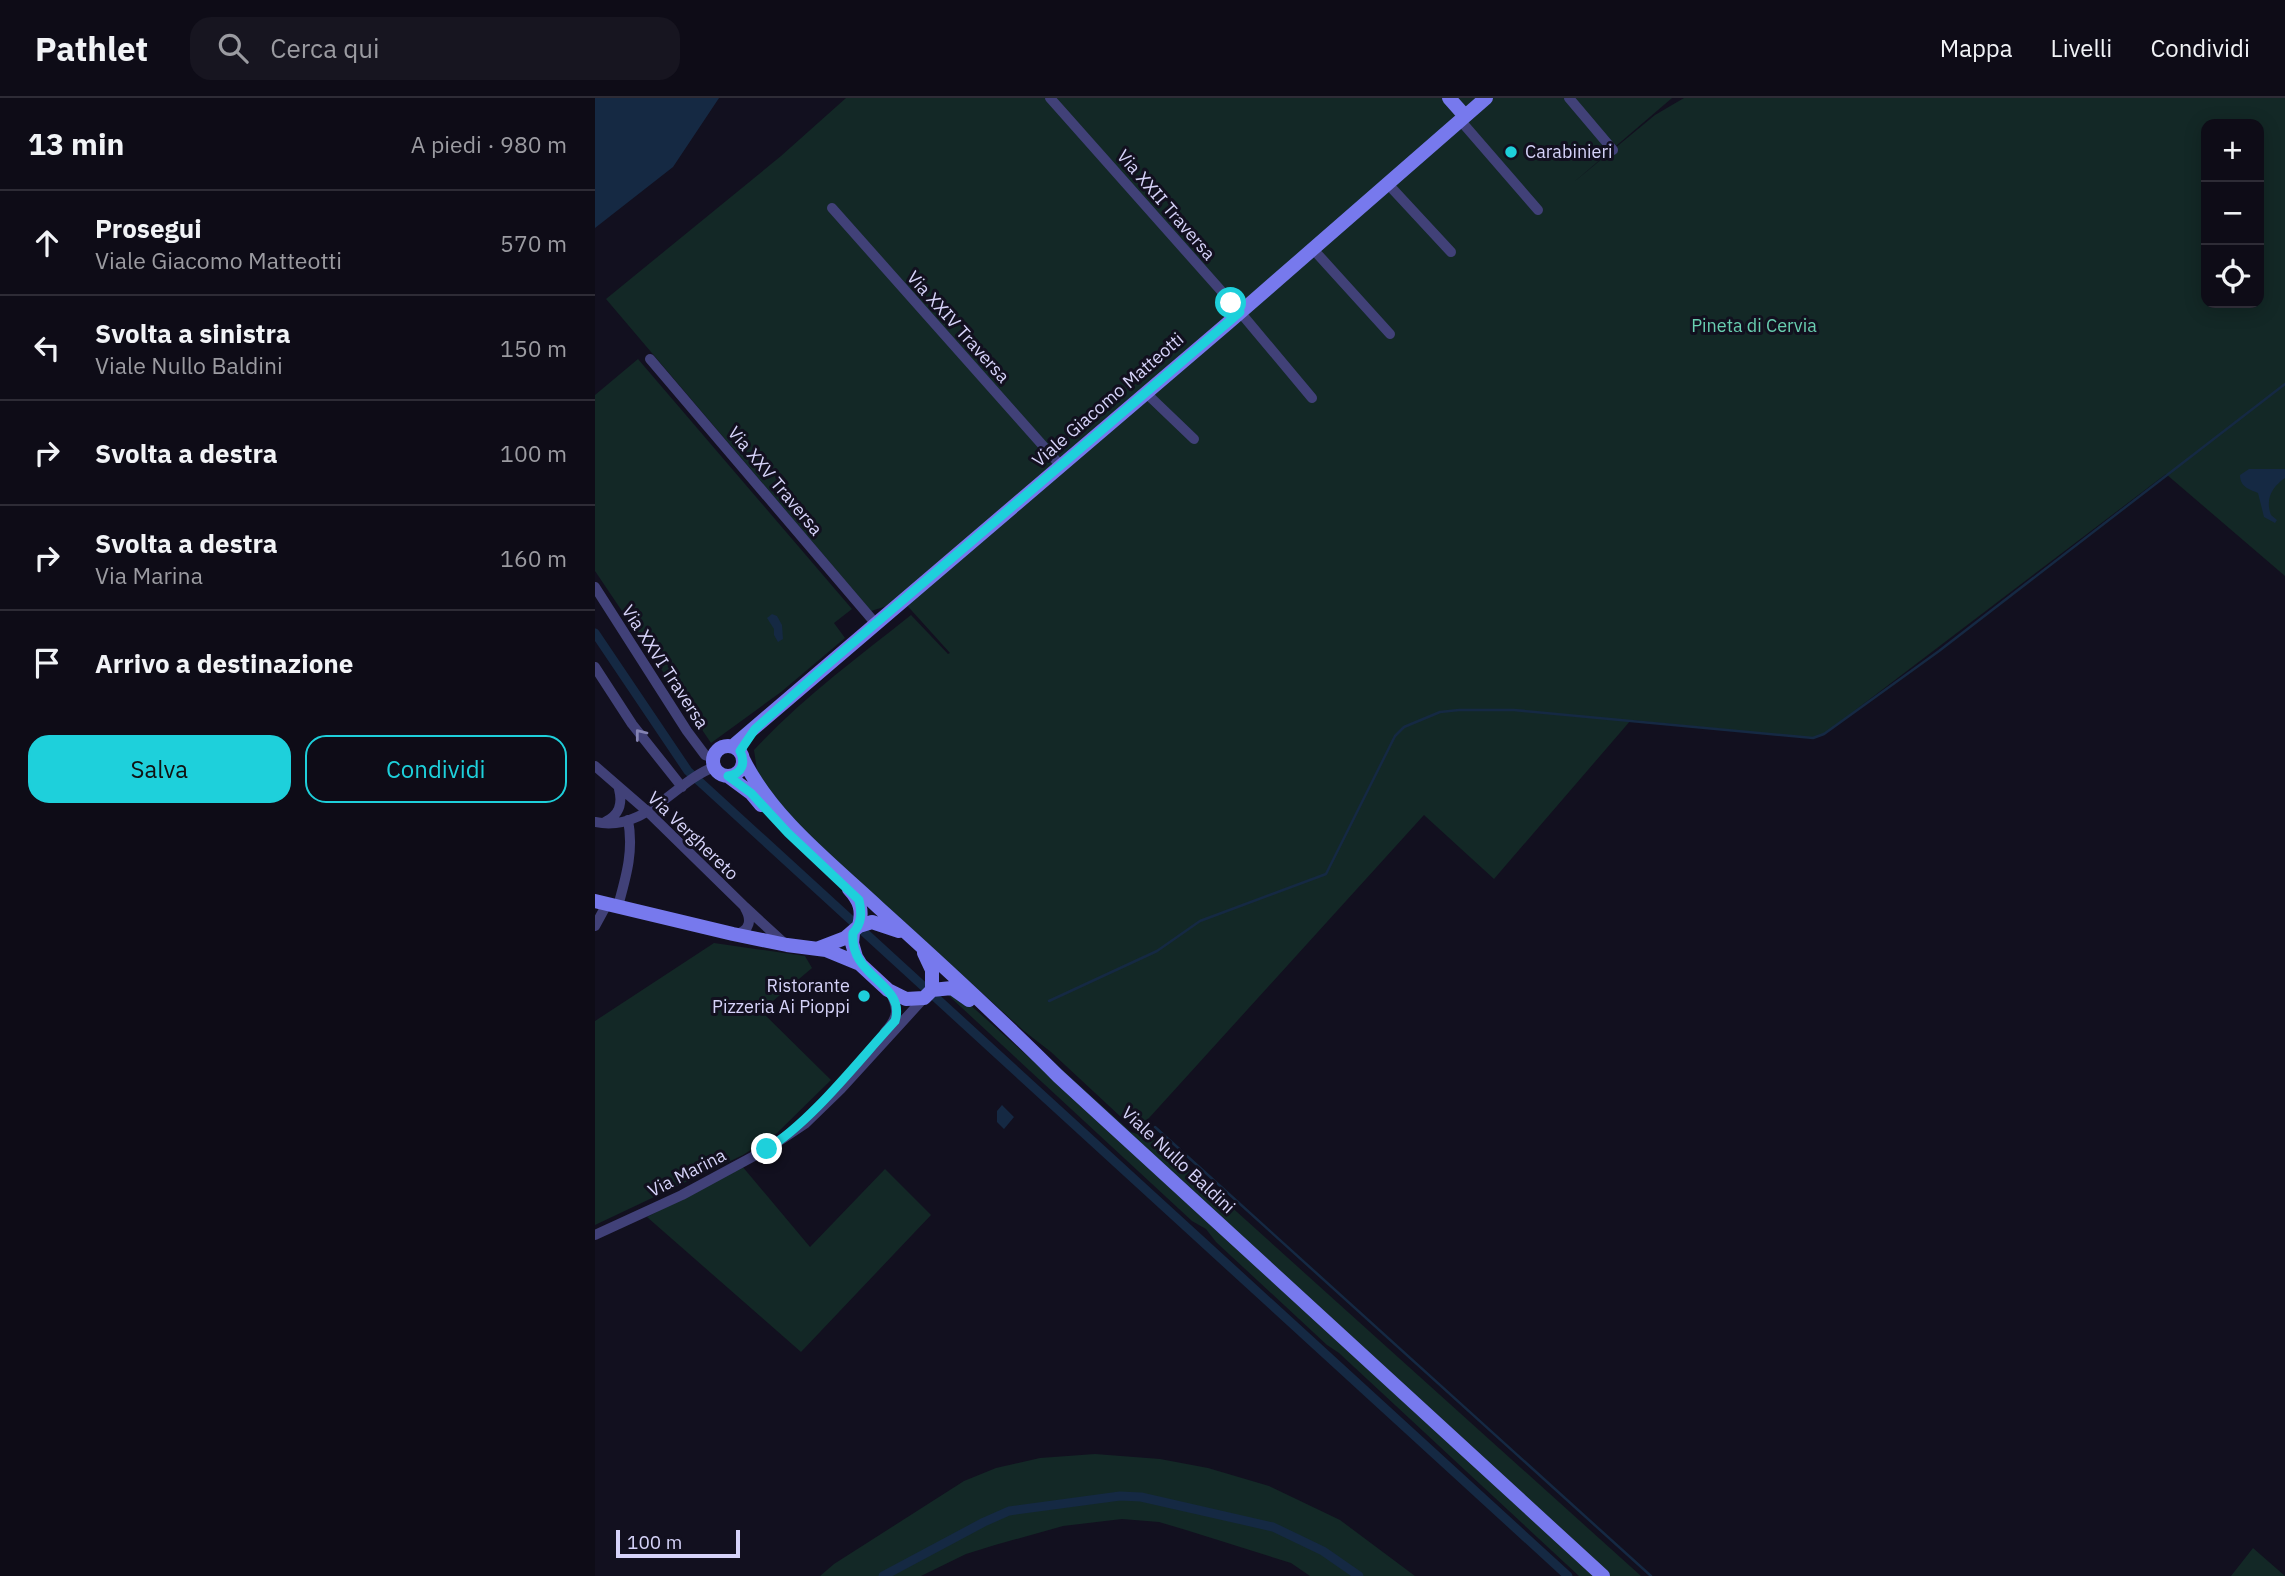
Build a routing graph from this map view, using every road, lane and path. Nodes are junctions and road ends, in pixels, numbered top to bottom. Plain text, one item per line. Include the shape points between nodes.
1 (1050, 98) edge
2 (1449, 98) edge
3 (1486, 98) edge
4 (1569, 98) edge
5 (1463, 118) junction
6 (1613, 150) dead end
7 (1387, 183) junction
8 (832, 208) dead end
9 (1538, 210) dead end
10 (1312, 248) junction
11 (1451, 252) dead end
12 (1240, 312) junction
13 (1390, 334) dead end
14 (650, 359) dead end
15 (1146, 393) junction
16 (1313, 398) dead end
17 (1194, 439) dead end
18 (1061, 466) junction
19 (595, 587) edge
20 (876, 624) junction
21 (595, 667) edge
22 (739, 752) junction
23 (710, 765) junction
24 (595, 766) edge
25 (728, 776) junction
26 (684, 786) junction
27 (619, 788) junction
28 (648, 812) junction
29 (628, 820) junction
30 (598, 823) edge
31 (607, 904) edge
32 (744, 907) junction
33 (595, 926) edge
34 (856, 929) junction
35 (733, 934) junction
36 (912, 938) junction
37 (787, 945) junction
38 (818, 948) junction
39 (861, 965) junction
40 (888, 990) junction
41 (928, 994) junction
42 (1058, 1076) junction
43 (790, 1134) junction
44 (595, 1236) edge
45 (1603, 1576) edge

1 - 12 street, Via XXII Traversa
2 - 5 street
3 - 5 street, Viale Giacomo Matteotti
4 - 6 street
5 - 7 street, Viale Giacomo Matteotti
5 - 9 street
7 - 10 street, Viale Giacomo Matteotti
7 - 11 street
8 - 18 street, Via XXIV Traversa
10 - 12 street, Viale Giacomo Matteotti
10 - 13 street
12 - 15 street, Viale Giacomo Matteotti
12 - 16 street, Via XXII Traversa
14 - 20 street, Via XXV Traversa
15 - 17 street
15 - 18 street, Viale Giacomo Matteotti
18 - 20 street, Viale Giacomo Matteotti
19 - 23 street, Via XXVI Traversa
20 - 22 street, Viale Giacomo Matteotti via 755,729
26 -> 21 street via 632,724
22 - 23 street via 728,746 718,749
22 - 25 street via 741,769
22 - 36 street, Viale Nullo Baldini via 767,798
23 - 25 street
23 - 26 street
24 - 27 street, Via Verghereto
25 - 34 street via 859,900 861,916
26 - 28 street
27 - 28 street, Via Verghereto
27 - 30 street, Via Verghereto via 618,812
28 - 29 street
28 - 32 street, Via Verghereto
29 - 30 street
29 - 31 street, Via Verghereto via 629,867
31 - 33 street, Via Verghereto
31 - 35 street
32 - 35 street via 749,926
32 - 37 street, Via Verghereto
34 - 36 street via 878,923
34 - 38 street
34 - 39 street via 853,949
35 - 37 street
36 - 41 street via 932,970
36 - 42 street, Viale Nullo Baldini
37 - 38 street
38 - 39 street
39 - 40 street
40 - 41 street via 906,999
40 - 43 street, Via Marina via 898,1010 895,1021
41 - 42 street via 957,990
41 - 43 street, Via Marina via 818,1113
42 - 45 street, Viale Nullo Baldini
43 - 44 street, Via Marina via 682,1195

